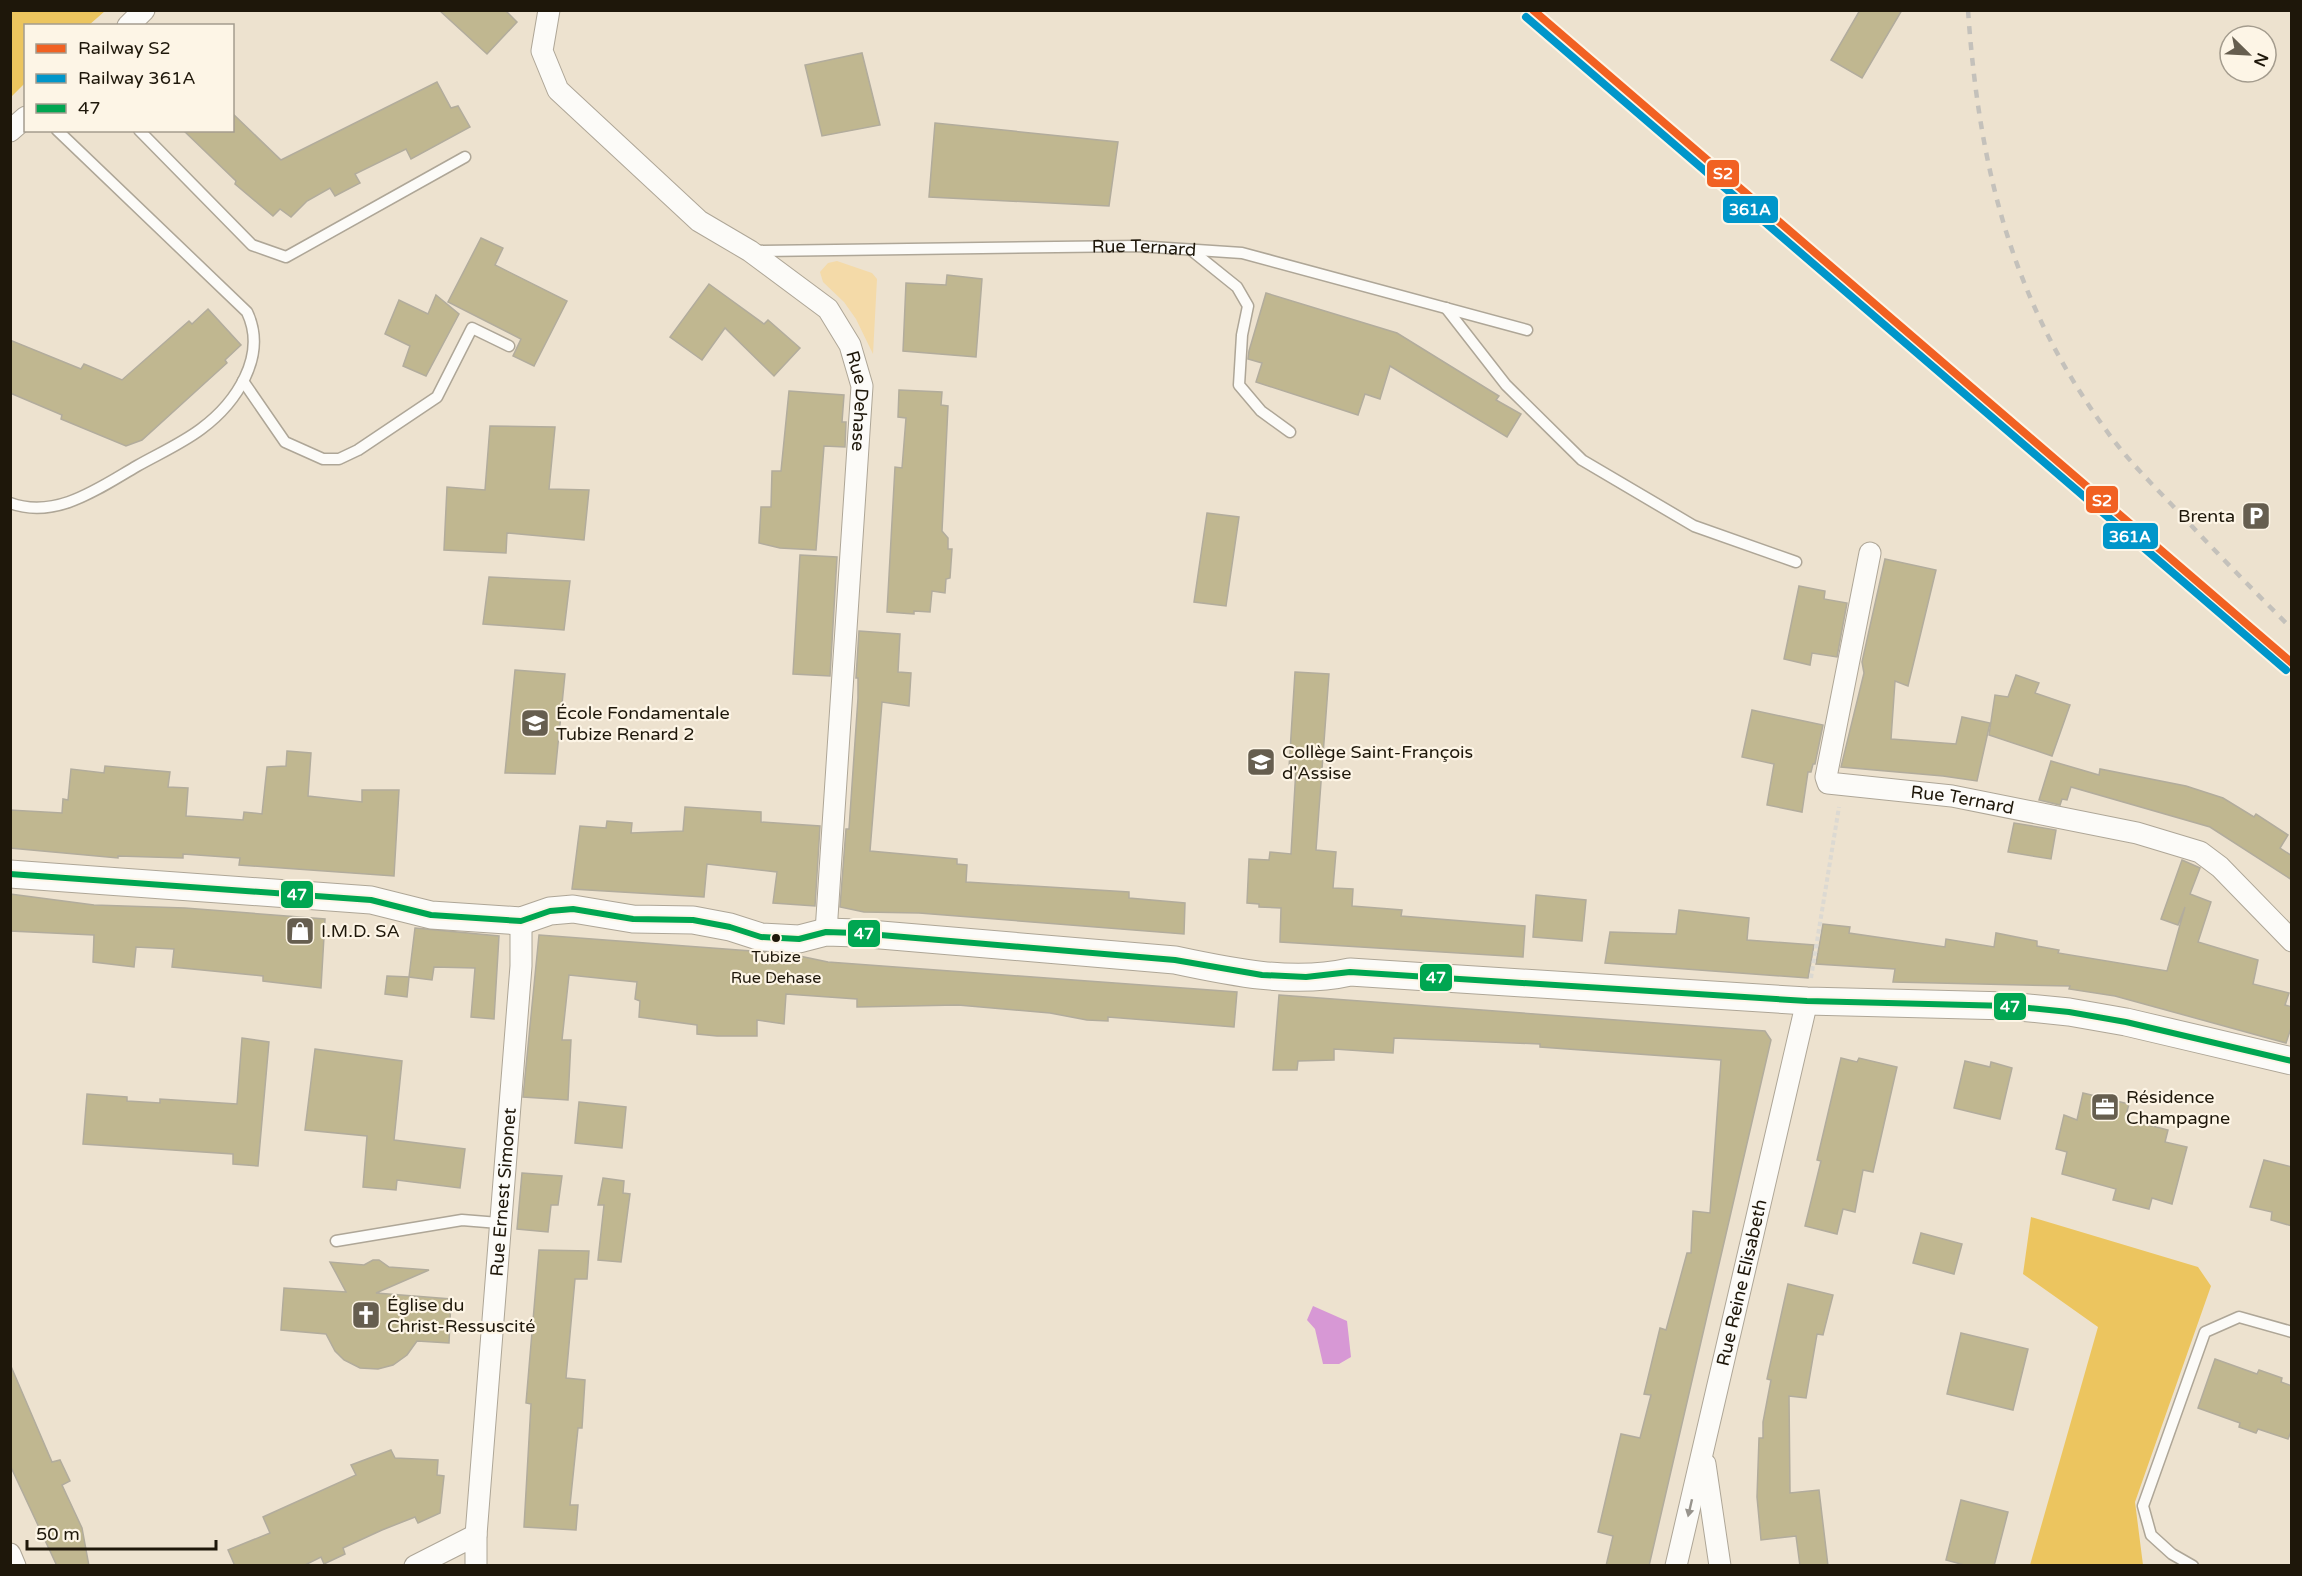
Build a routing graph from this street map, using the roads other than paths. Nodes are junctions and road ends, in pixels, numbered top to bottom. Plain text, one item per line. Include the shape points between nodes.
1 (144, 10) edge
2 (549, 10) edge
3 (130, 24) edge
4 (24, 119) edge
5 (10, 131) edge
6 (59, 132) edge
7 (141, 132) edge
8 (465, 157) dead end
9 (1190, 250) junction
10 (750, 251) junction
11 (1446, 308) junction
12 (1527, 330) dead end
13 (509, 346) dead end
14 (243, 381) junction
15 (1290, 432) dead end
16 (10, 503) edge
17 (1870, 553) dead end
18 (1796, 562) dead end
19 (10, 874) edge
20 (521, 921) junction
21 (826, 932) junction
22 (2292, 941) edge
23 (1807, 1001) junction
24 (2292, 1061) edge
25 (499, 1223) junction
26 (336, 1240) dead end
27 (2292, 1332) edge
28 (1703, 1451) junction
29 (476, 1535) junction
30 (10, 1554) edge
31 (15, 1566) edge
32 (415, 1566) edge
33 (476, 1566) edge
34 (1676, 1566) edge
35 (1720, 1566) edge
36 (2193, 1566) edge

1 - 3 street
2 - 10 street, Rue Dehase via 542,51 558,90 699,221
4 - 5 street
6 - 14 lane via 247,312 255,338 250,368
7 - 8 lane via 252,245 286,257
9 - 10 lane, Rue Ternard via 1137,246
9 - 11 lane, Rue Ternard via 1242,253
9 - 15 lane via 1237,287 1248,306 1239,385 1261,411
10 - 21 street, Rue Dehase via 828,309 849,345 862,386
11 - 12 lane, Rue Ternard
11 - 18 lane via 1506,385 1582,460 1694,526
13 - 14 lane via 472,328 437,397 339,459 323,459 285,442
14 - 16 lane via 230,401 200,430 91,492 64,504 40,508
17 - 22 street, Rue Ternard via 1826,777 1828,783 1952,796 2137,833 2200,852 2220,867
19 - 20 street via 371,900 431,915
20 - 21 street via 573,909 633,919 693,920 761,938 799,939
20 - 25 street, Rue Ernest Simonet via 521,966
21 - 23 street via 1175,960 1225,970 1300,977 1324,978 1350,972
23 - 24 street via 2008,1005 2069,1012
23 - 28 street, Rue Reine Elisabeth
25 - 26 lane via 462,1220
25 - 29 street, Rue Ernest Simonet
27 - 36 lane via 2239,1317 2205,1332 2143,1506 2151,1535
28 -> 34 street, Rue Reine Elisabeth
28 - 35 street
29 - 32 street
29 - 33 street, Rue Ernest Simonet
30 - 31 street

